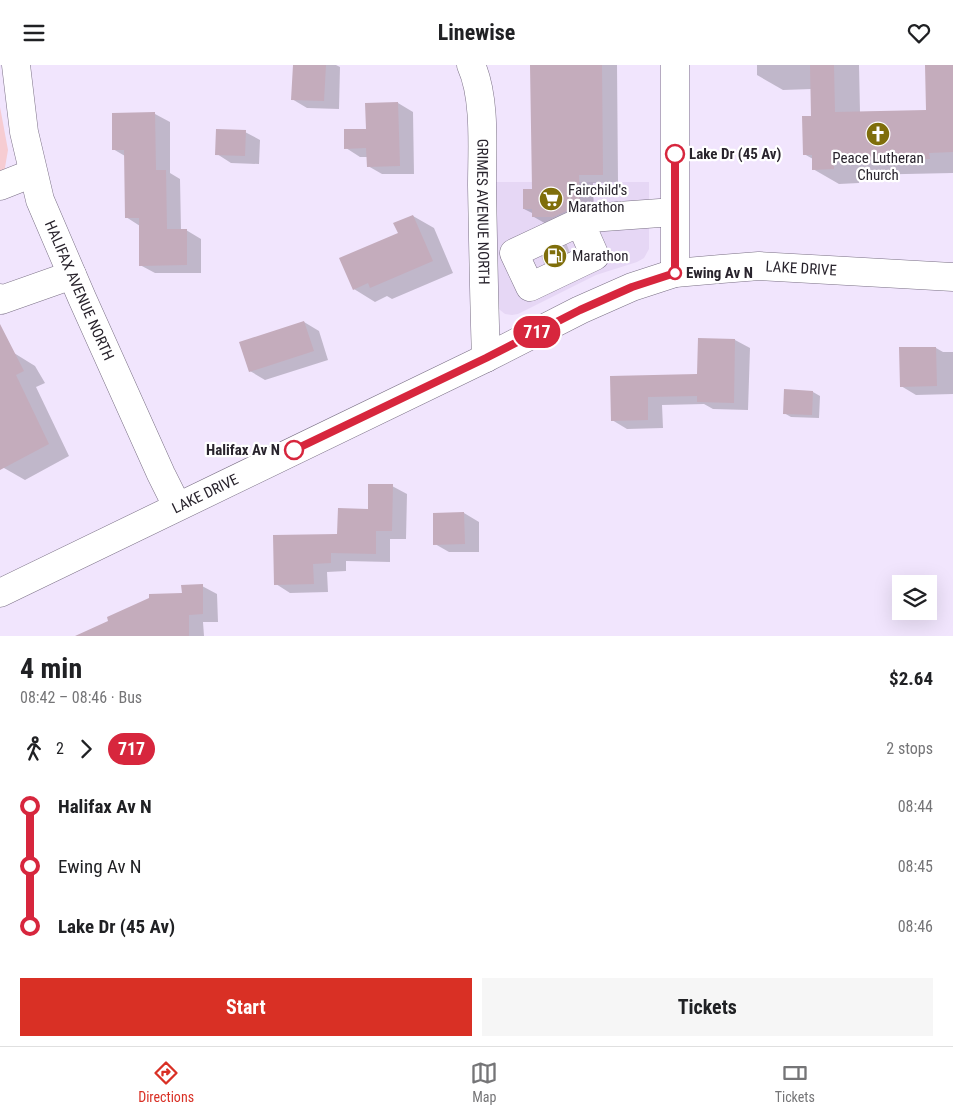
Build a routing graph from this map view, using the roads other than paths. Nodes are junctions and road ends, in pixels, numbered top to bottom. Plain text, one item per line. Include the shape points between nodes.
1 (16, 65) edge
2 (471, 65) edge
3 (675, 65) edge
4 (33, 173) junction
5 (0, 186) edge
6 (674, 212) junction
7 (580, 222) junction
8 (514, 253) junction
9 (483, 258) junction
10 (562, 269) junction
11 (675, 273) junction
12 (72, 275) junction
13 (953, 277) edge
14 (0, 298) edge
15 (580, 310) junction
16 (486, 358) junction
17 (177, 506) junction
18 (0, 593) edge

1 - 4 street, HALIFAX AVENUE NORTH via 24,132
2 - 9 street, GRIMES AVENUE NORTH via 481,104
3 - 6 street
4 - 5 street
4 - 12 street, HALIFAX AVENUE NORTH via 40,200
6 - 7 street via 590,218
6 - 11 street
7 - 8 street
7 - 10 street via 595,256
8 - 9 street
8 - 10 street via 530,287
9 - 16 street, GRIMES AVENUE NORTH
10 - 15 street
11 - 13 street, LAKE DRIVE via 760,266
11 - 15 street, LAKE DRIVE via 632,287
12 - 14 street
12 - 17 street, HALIFAX AVENUE NORTH
15 - 16 street, LAKE DRIVE
16 - 17 street, LAKE DRIVE
17 - 18 street, LAKE DRIVE

